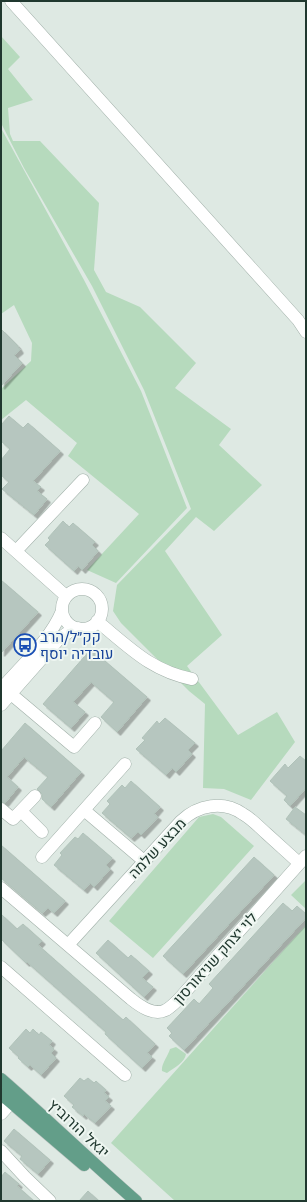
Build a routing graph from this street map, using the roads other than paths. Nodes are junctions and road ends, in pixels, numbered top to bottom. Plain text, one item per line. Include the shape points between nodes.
1 (11, 1) edge
2 (306, 332) edge
3 (83, 480) dead end
4 (1, 538) edge
5 (16, 551) junction
6 (66, 596) junction
7 (62, 611) junction
8 (97, 621) junction
9 (78, 628) junction
10 (192, 679) dead end
11 (6, 692) edge
12 (1, 705) edge
13 (95, 723) dead end
14 (125, 764) dead end
15 (35, 796) dead end
16 (1, 808) edge
17 (84, 810) junction
18 (21, 811) junction
19 (42, 832) dead end
20 (42, 857) dead end
21 (303, 859) edge
22 (144, 861) junction
23 (1, 888) edge
24 (68, 945) junction
25 (1, 967) edge
26 (125, 1075) dead end
27 (1, 1079) edge
28 (1, 1094) edge
29 (11, 1103) junction
30 (1, 1114) edge
31 (1, 1151) edge
32 (50, 1201) edge
33 (125, 1201) edge
34 (136, 1201) edge

1 - 2 street via 298,320
3 - 5 street
4 - 5 street
5 - 6 street
6 - 7 street
6 - 8 street via 78,589 94,593 100,599 102,607 102,613
7 - 9 street via 67,622
7 - 11 street via 52,631
8 - 9 street via 90,627
8 - 10 street via 153,666 173,675
9 - 11 street via 60,638
11 - 12 street
11 - 13 street via 74,747
14 - 17 street
15 - 18 street
16 - 18 street via 13,819
17 - 20 street
17 - 22 street
18 - 19 street
21 - 22 street, מבצע שלמה via 243,814 230,808 215,806 200,808 186,816
21 - 24 street, לוי יצחק שניאורסון via 183,995 166,1010 154,1012 142,1008
22 - 24 street, מבצע שלמה
23 - 24 street, לוי יצחק שניאורסון
25 - 26 street
27 - 34 main road, יגאל הורוביץ
28 - 29 main road, יגאל הורוביץ
29 - 30 street
29 - 33 main road, יגאל הורוביץ
31 - 32 street

